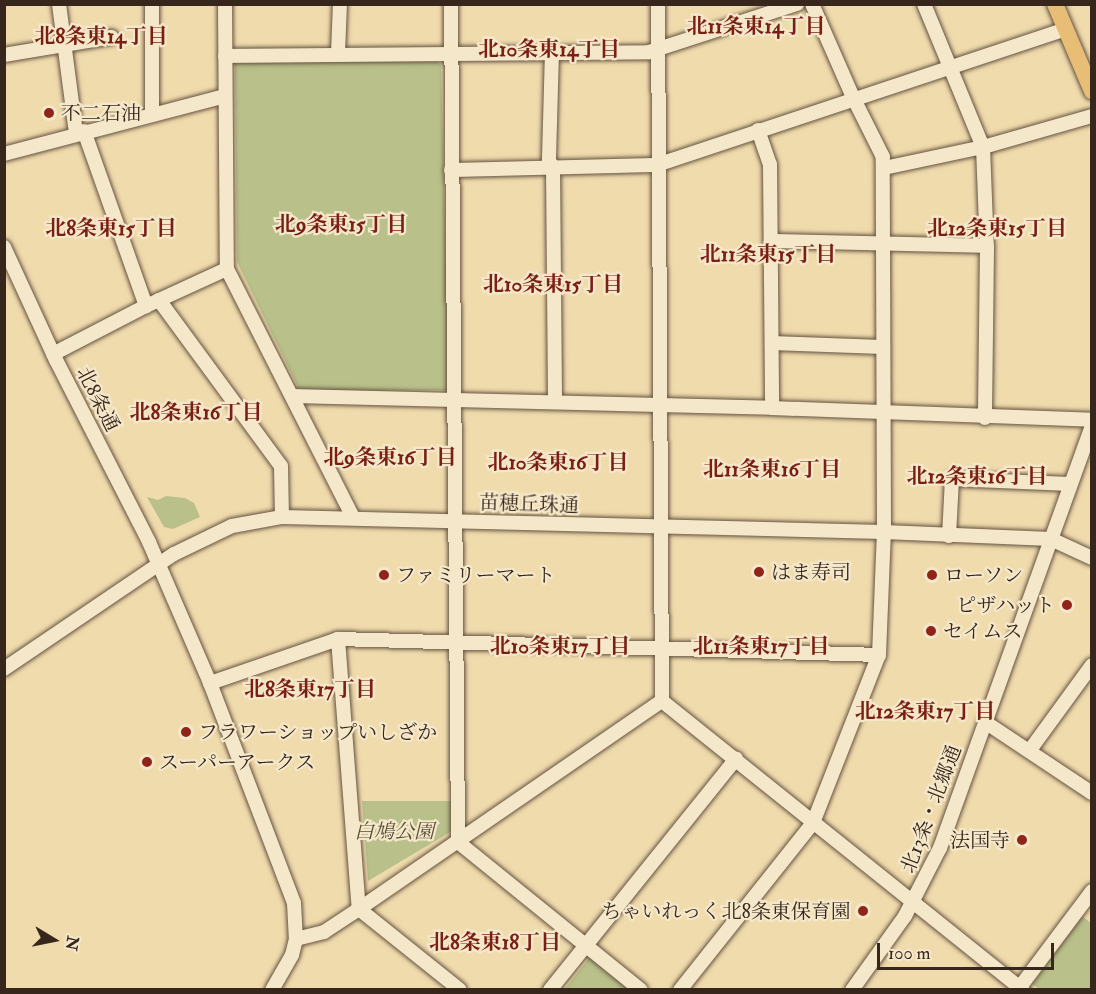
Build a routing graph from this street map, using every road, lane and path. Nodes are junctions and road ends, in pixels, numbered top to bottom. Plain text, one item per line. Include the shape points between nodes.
1 (58, 4) edge
2 (152, 4) edge
3 (225, 4) edge
4 (340, 4) edge
5 (451, 4) edge
6 (658, 4) edge
7 (797, 4) edge
8 (812, 4) edge
9 (924, 4) edge
10 (1055, 4) edge
11 (1065, 29) junction
12 (112, 37) dead end
13 (65, 44) junction
14 (658, 49) junction
15 (552, 51) junction
16 (338, 53) junction
17 (451, 53) junction
18 (4, 55) edge
19 (225, 56) junction
20 (951, 67) junction
21 (1092, 91) edge
22 (225, 96) junction
23 (854, 100) junction
24 (152, 114) junction
25 (1092, 116) edge
26 (758, 130) junction
27 (80, 132) junction
28 (983, 147) junction
29 (4, 153) edge
30 (657, 165) junction
31 (553, 167) junction
32 (884, 168) junction
33 (451, 170) junction
34 (771, 241) junction
35 (883, 244) junction
36 (987, 246) junction
37 (4, 247) edge
38 (227, 269) junction
39 (153, 303) junction
40 (772, 343) junction
41 (882, 347) junction
42 (53, 354) junction
43 (292, 396) junction
44 (453, 400) junction
45 (555, 401) junction
46 (659, 406) junction
47 (772, 408) junction
48 (882, 413) junction
49 (985, 418) junction
50 (1092, 420) edge
51 (1092, 426) edge
52 (1070, 484) junction
53 (282, 517) junction
54 (353, 517) junction
55 (454, 521) junction
56 (660, 527) junction
57 (884, 532) junction
58 (949, 536) junction
59 (1051, 539) junction
60 (1092, 558) edge
61 (158, 567) junction
62 (338, 639) junction
63 (455, 641) junction
64 (661, 647) junction
65 (879, 655) junction
66 (1092, 665) edge
67 (4, 669) edge
68 (210, 683) junction
69 (1085, 684) edge
70 (662, 701) junction
71 (985, 722) junction
72 (1030, 750) junction
73 (736, 759) junction
74 (1092, 792) edge
75 (813, 823) junction
76 (458, 842) junction
77 (1092, 891) edge
78 (914, 903) junction
79 (1080, 907) junction
80 (359, 909) junction
81 (1092, 916) edge
82 (296, 939) junction
83 (585, 944) junction
84 (280, 987) edge
85 (1022, 988) edge
86 (460, 990) edge
87 (550, 990) edge
88 (641, 990) edge
89 (680, 990) edge
90 (852, 990) edge

1 - 13 street
2 - 24 street
3 - 19 street
4 - 16 street
5 - 17 street
6 - 14 street
7 - 14 street
8 - 23 street
9 - 20 street
10 - 11 main road
11 - 20 street
11 - 21 main road
12 - 13 street
13 - 18 street
13 - 27 street
14 - 15 street
14 - 30 street
15 - 17 street
15 - 31 street via 549,161
16 - 17 street
16 - 19 street
17 - 33 street
19 - 22 street
20 - 23 street
20 - 28 street
22 - 24 street
22 - 38 street
23 - 26 street
23 - 32 street via 883,157
24 - 27 street
25 - 28 street
26 - 30 street
26 - 34 street via 770,164
27 - 29 street
27 - 39 street
28 - 32 street
28 - 36 street
30 - 31 street
30 - 46 street
31 - 33 street
31 - 45 street
32 - 35 street
33 - 44 street
34 - 35 street
34 - 40 street
35 - 36 street
35 - 41 street
36 - 49 street
37 - 42 street, 北8条通
38 - 39 street
38 - 43 street
39 - 42 street
39 - 53 street via 281,466
40 - 41 street
40 - 47 street
41 - 48 street
42 - 61 street, 北8条通
43 - 44 street
43 - 54 street
44 - 45 street
44 - 55 street
45 - 46 street
46 - 47 street
46 - 56 street
47 - 48 street
48 - 49 street
48 - 57 street
49 - 50 street
51 - 52 street, 北13条・北郷通
52 - 58 street via 952,479
52 - 59 street, 北13条・北郷通
53 - 54 street, 苗穂丘珠通
53 - 61 street, 苗穂丘珠通 via 231,526 174,554
54 - 55 street, 苗穂丘珠通
55 - 56 street, 苗穂丘珠通
55 - 63 street
56 - 57 street, 苗穂丘珠通
56 - 64 street
57 - 58 street, 苗穂丘珠通
57 - 65 street
58 - 59 street, 苗穂丘珠通
59 - 60 street, 苗穂丘珠通
59 - 71 street, 北13条・北郷通
61 - 67 street, 苗穂丘珠通
61 - 68 street, 北8条通
62 - 63 street
62 - 68 street
62 - 80 street
63 - 64 street
63 - 76 street
64 - 65 street
64 - 70 street
65 - 75 street
66 - 69 street
68 - 82 street, 北8条通 via 294,903
69 - 72 street
70 - 73 street
70 - 76 street
71 - 72 street
71 - 78 street, 北13条・北郷通 via 940,848
72 - 74 street
73 - 75 street
73 - 83 street
75 - 78 street
75 - 89 street
76 - 80 street
76 - 83 street
77 - 79 street
78 - 85 street
78 - 90 street, 北13条・北郷通
79 - 81 street
79 - 85 street
80 - 82 street via 324,932
80 - 86 street
82 - 84 street
83 - 87 street
83 - 88 street

